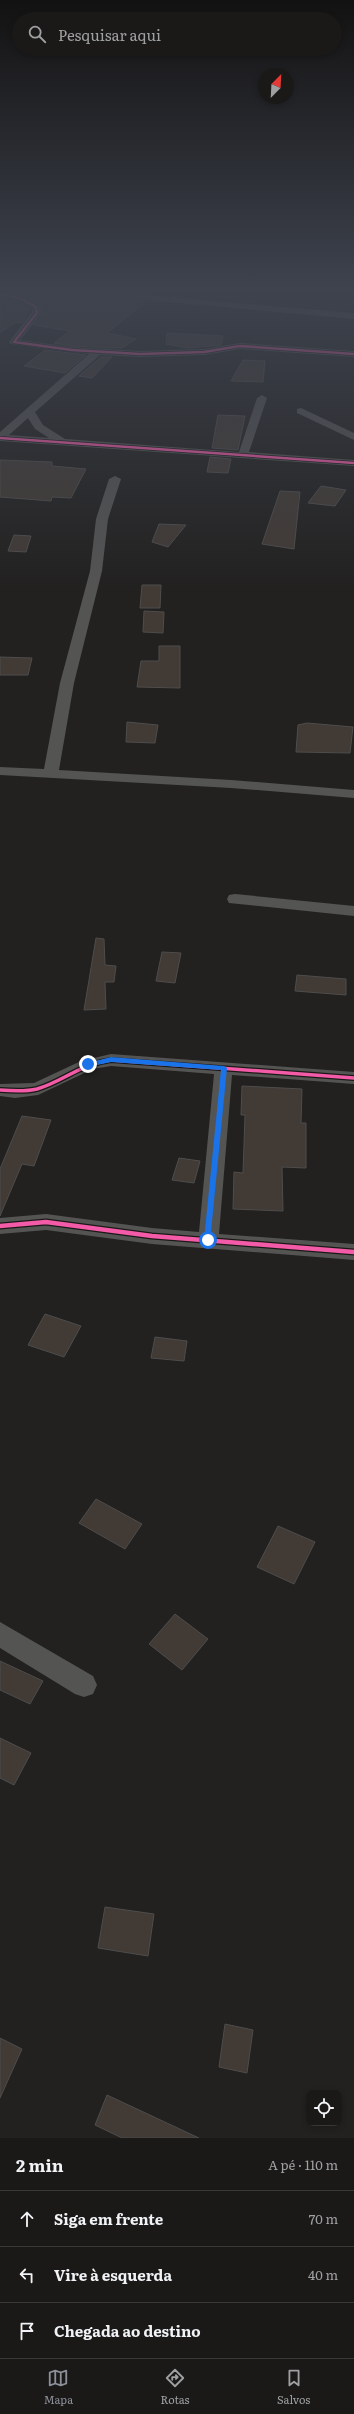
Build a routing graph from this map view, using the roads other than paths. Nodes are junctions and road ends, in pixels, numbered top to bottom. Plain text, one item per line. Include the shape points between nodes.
1 (52, 391) edge
2 (262, 398) dead end
3 (29, 411) junction
4 (301, 411) dead end
5 (354, 437) edge
6 (0, 438) edge
7 (64, 443) junction
8 (243, 455) junction
9 (354, 463) edge
10 (115, 479) dead end
11 (0, 771) edge
12 (51, 773) junction
13 (354, 794) edge
14 (235, 899) dead end
15 (354, 911) edge
16 (224, 1068) junction
17 (354, 1078) edge
18 (0, 1090) edge
19 (0, 1226) edge
20 (208, 1240) junction
21 (354, 1252) edge
22 (0, 1634) edge
23 (84, 1684) dead end

1 - 3 street
2 - 8 street
3 - 6 street
3 - 7 street via 39,427
4 - 5 street
6 - 7 street
7 - 8 street
8 - 9 street
10 - 12 street via 102,520 96,571 67,683
11 - 12 street
12 - 13 street
14 - 15 street
16 - 17 street
16 - 18 street via 111,1060 88,1064 44,1088 17,1092
16 - 20 street
19 - 20 street via 46,1222 152,1236
20 - 21 street
22 - 23 street

